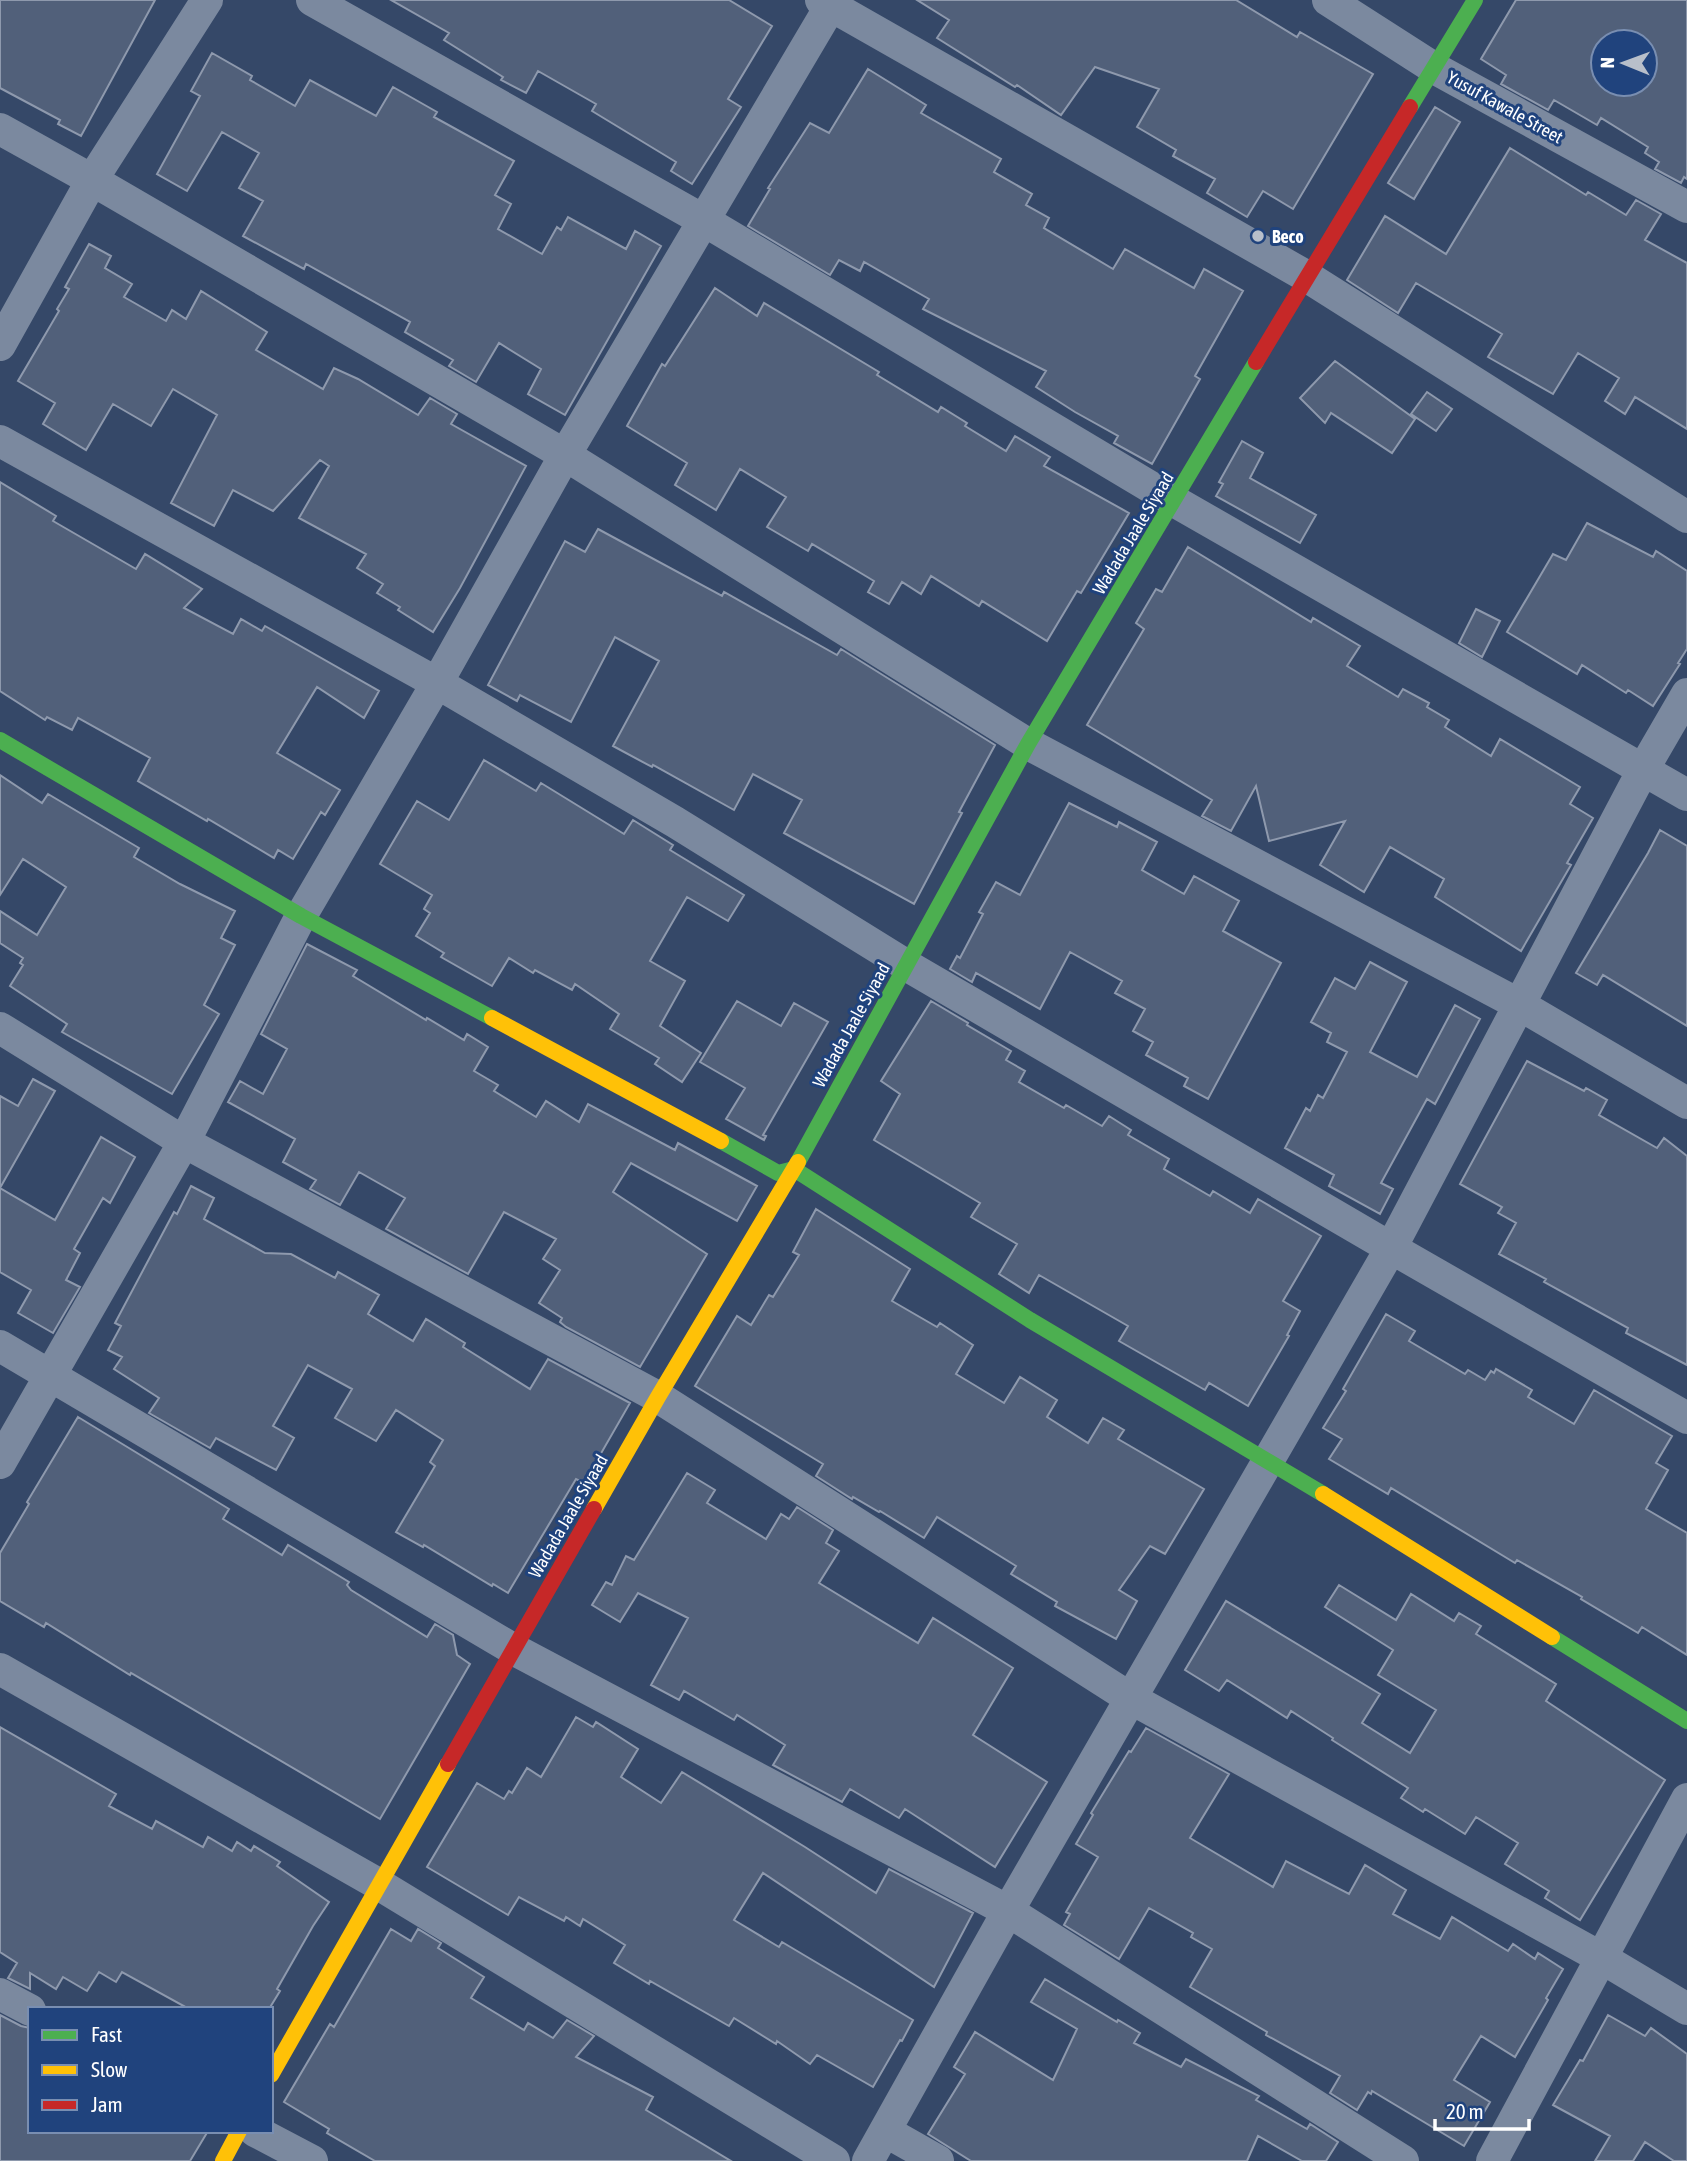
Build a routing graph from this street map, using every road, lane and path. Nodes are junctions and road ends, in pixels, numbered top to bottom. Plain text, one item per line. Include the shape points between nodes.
1 (207, 0) edge
2 (312, 0) edge
3 (1328, 0) edge
4 (1475, 0) edge
5 (829, 2) edge
6 (1434, 68) junction
7 (0, 129) edge
8 (92, 180) junction
9 (1687, 207) edge
10 (703, 220) junction
11 (1306, 276) junction
12 (0, 345) edge
13 (0, 441) edge
14 (565, 455) junction
15 (1174, 501) junction
16 (1687, 517) edge
17 (437, 683) junction
18 (1687, 694) edge
19 (0, 740) edge
20 (1028, 744) junction
21 (1644, 768) junction
22 (1687, 794) edge
23 (301, 916) junction
24 (906, 965) junction
25 (1520, 1005) junction
26 (0, 1028) edge
27 (1687, 1103) edge
28 (184, 1142) junction
29 (793, 1169) junction
30 (1391, 1248) junction
31 (0, 1346) edge
32 (52, 1375) junction
33 (658, 1397) junction
34 (1687, 1418) edge
35 (1268, 1460) junction
36 (0, 1462) edge
37 (513, 1649) junction
38 (0, 1669) edge
39 (1130, 1698) junction
40 (1687, 1721) edge
41 (1687, 1799) edge
42 (380, 1885) junction
43 (1008, 1911) junction
44 (1600, 1956) junction
45 (0, 1994) edge
46 (28, 2009) edge
47 (1687, 2009) edge
48 (273, 2072) edge
49 (885, 2131) junction
50 (238, 2133) edge
51 (260, 2133) edge
52 (223, 2161) edge
53 (312, 2161) edge
54 (834, 2161) edge
55 (868, 2161) edge
56 (938, 2161) edge
57 (1403, 2161) edge
58 (1492, 2161) edge

1 - 8 street
2 - 10 street
3 - 6 street, Yusuf Kawale Street
4 - 6 main road, Wadada Jaale Siyaad
5 - 10 street
5 - 11 street
6 - 9 street, Yusuf Kawale Street
6 - 11 main road, Wadada Jaale Siyaad
7 - 8 street
8 - 12 street
8 - 14 street
10 - 14 street
10 - 15 street
11 - 15 main road, Wadada Jaale Siyaad
11 - 16 street
13 - 17 street
14 - 17 street
14 - 20 street
15 - 20 main road, Wadada Jaale Siyaad
15 - 21 street
17 - 23 street
17 - 24 street
18 - 21 street
19 - 23 main road
20 - 24 main road, Wadada Jaale Siyaad
20 - 25 street
21 - 22 street
21 - 25 street
23 - 28 street
23 - 29 main road via 778,1173
24 - 29 main road, Wadada Jaale Siyaad
24 - 30 street
25 - 27 street
25 - 30 street
26 - 28 street
28 - 32 street
28 - 33 street
29 - 33 main road, Wadada Jaale Siyaad
29 - 35 main road via 1030,1320
30 - 34 street
30 - 35 street
31 - 32 street
32 - 36 street
32 - 37 street
33 - 37 main road, Wadada Jaale Siyaad
33 - 39 street
35 - 39 street
35 - 40 main road
37 - 42 main road, Wadada Jaale Siyaad
37 - 43 street
38 - 42 street
39 - 43 street
39 - 44 street
41 - 44 street
42 - 48 main road, Wadada Jaale Siyaad
42 - 54 street
43 - 49 street
43 - 57 street
44 - 47 street
44 - 58 street
45 - 46 street
49 - 55 street
49 - 56 street
50 - 52 main road
51 - 53 street

